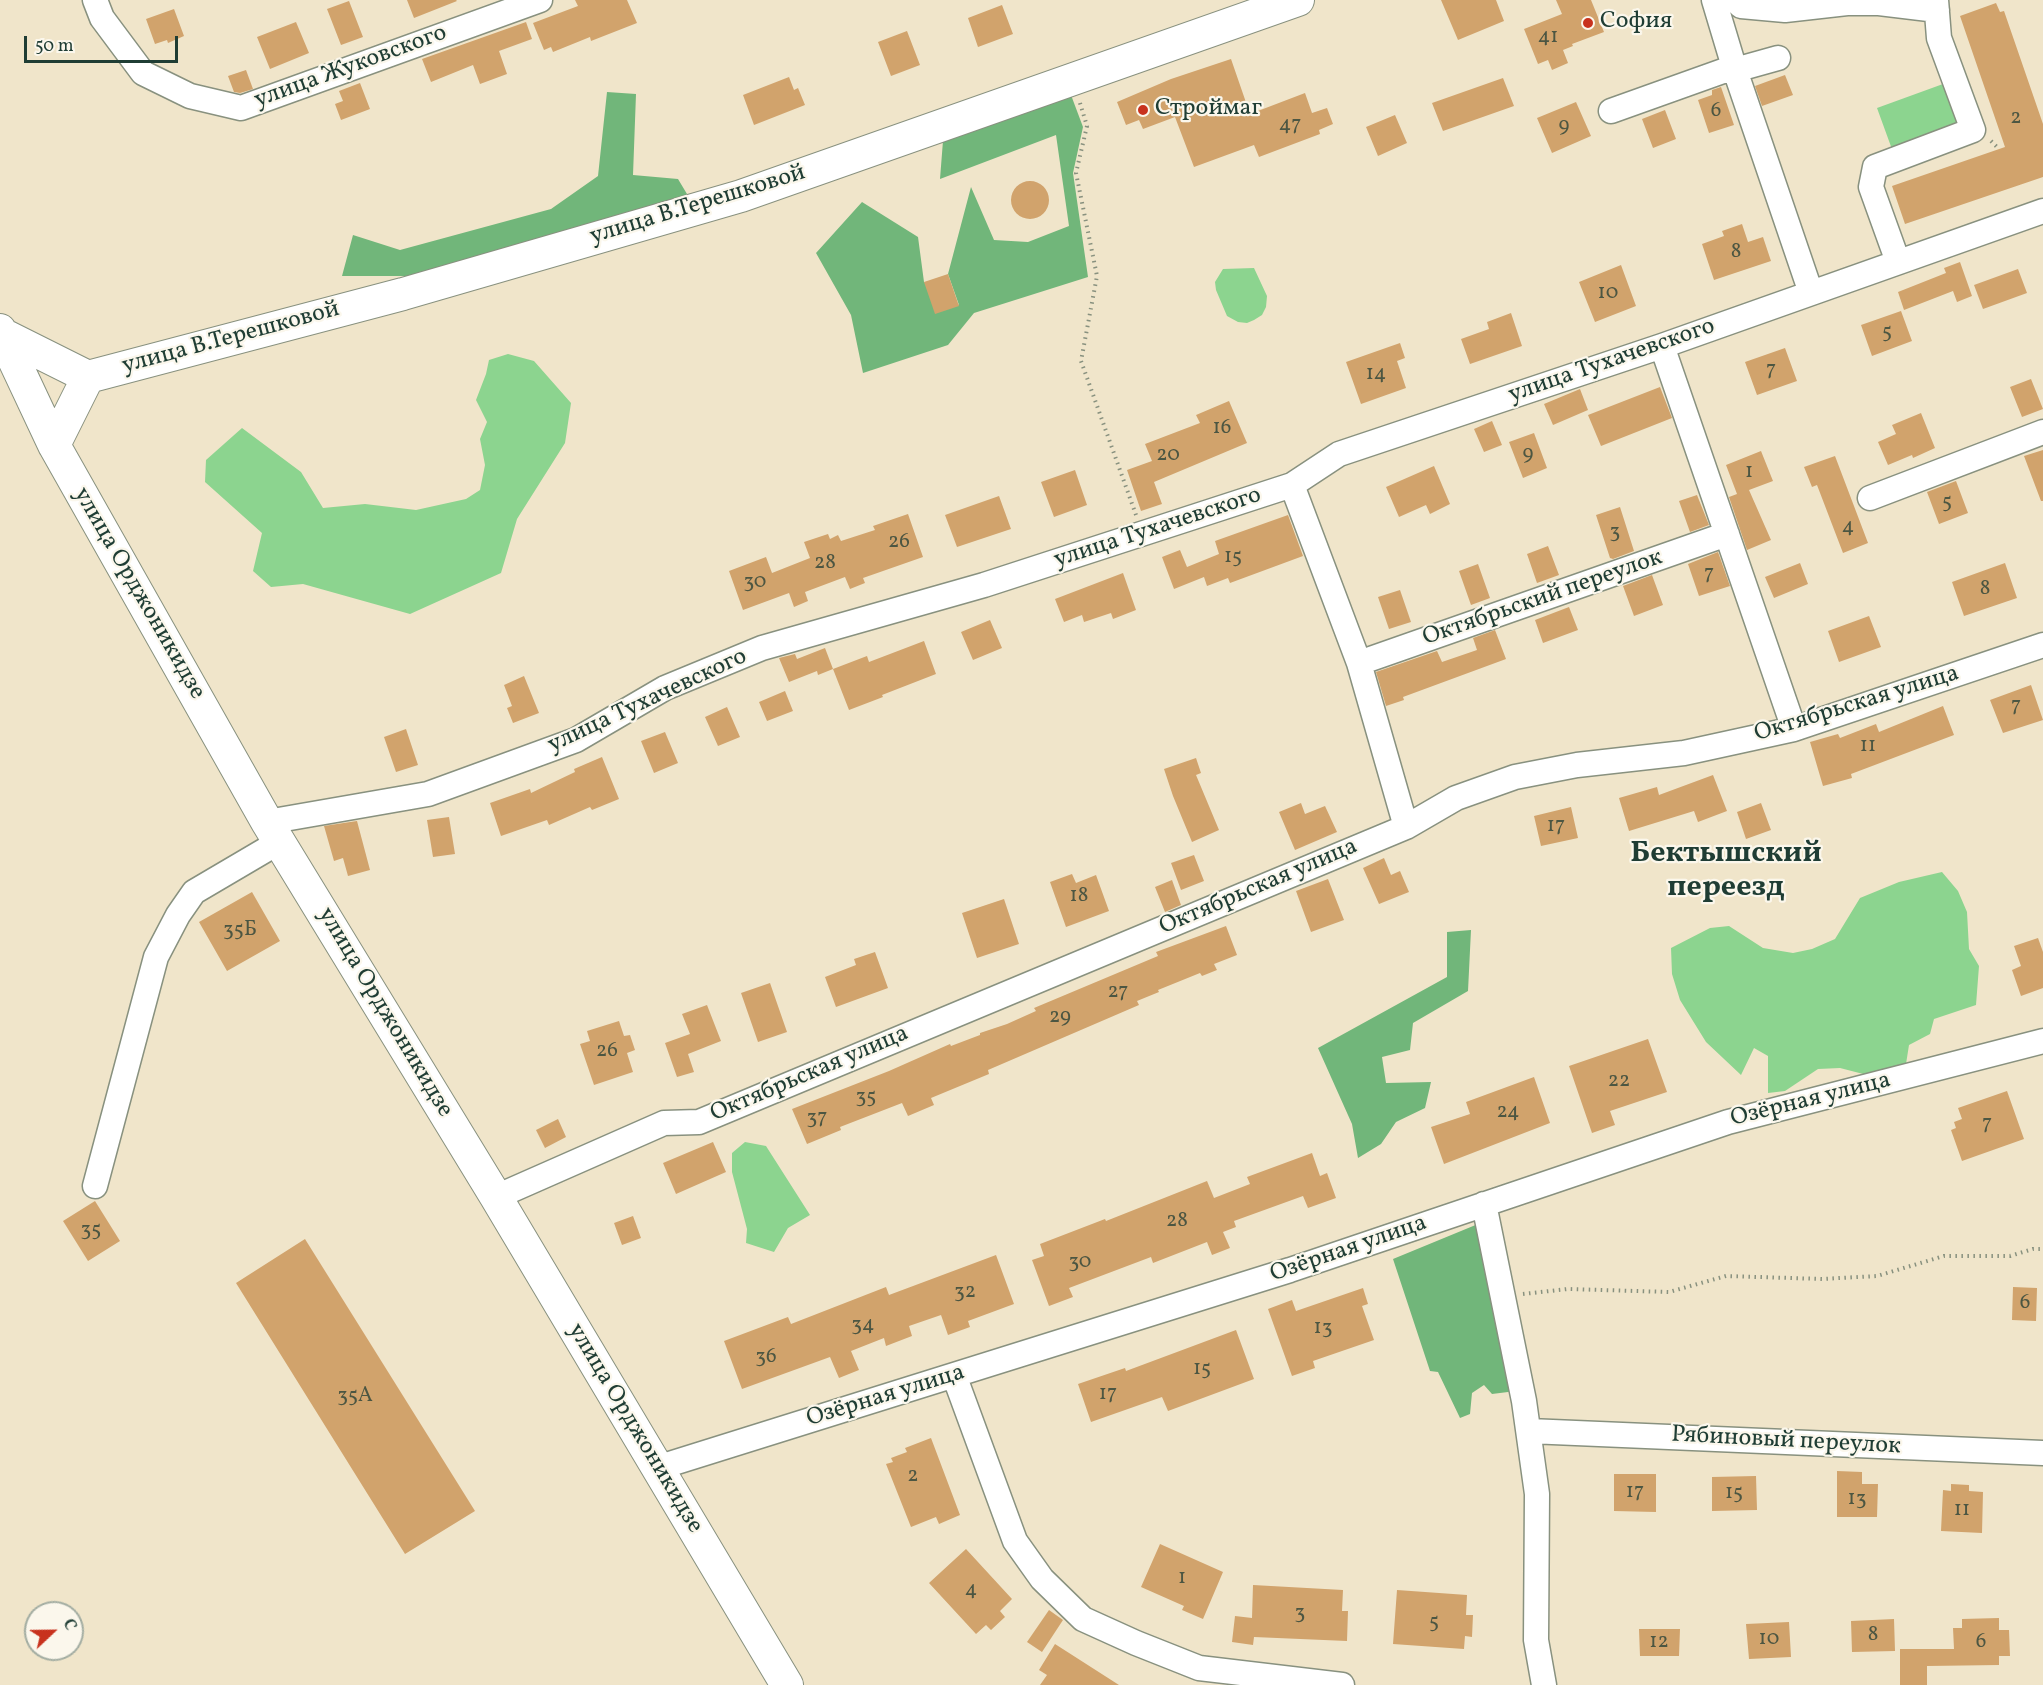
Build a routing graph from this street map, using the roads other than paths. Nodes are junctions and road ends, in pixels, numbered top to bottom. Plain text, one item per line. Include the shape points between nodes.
1 (95, 0) edge
2 (540, 0) edge
3 (1714, 0) edge
4 (1735, 0) edge
5 (1293, 1) edge
6 (1936, 5) edge
7 (1778, 58) dead end
8 (1735, 70) junction
9 (1611, 111) dead end
10 (2043, 211) edge
11 (1898, 262) junction
12 (1811, 293) junction
13 (1, 332) edge
14 (1662, 346) junction
15 (88, 377) junction
16 (2043, 432) edge
17 (54, 445) junction
18 (1292, 485) junction
19 (1870, 498) dead end
20 (1727, 534) junction
21 (2043, 645) edge
22 (1359, 663) junction
23 (1794, 729) junction
24 (1406, 827) junction
25 (273, 832) junction
26 (2043, 1041) edge
27 (95, 1186) dead end
28 (496, 1197) junction
29 (1484, 1204) junction
30 (954, 1375) junction
31 (1528, 1431) junction
32 (2043, 1453) edge
33 (657, 1468) junction
34 (787, 1685) edge
35 (1342, 1685) edge
36 (1544, 1685) edge

1 - 2 street, улица Жуковского via 102,18 143,73 189,96 241,108
3 - 8 street
4 - 6 street via 1741,6 1785,10 1847,3
5 - 15 main road, улица В.Терешковой via 741,196 403,294
6 - 11 street via 1939,38 1972,130 1875,167 1871,188
7 - 8 street
8 - 9 street
8 - 12 street
10 - 11 street, улица Тухачевского
11 - 12 street, улица Тухачевского
12 - 14 street, улица Тухачевского
13 - 15 main road
13 - 17 main road, улица Орджоникидзе
14 - 18 street, улица Тухачевского via 1339,454
14 - 20 street
15 - 17 main road
16 - 19 street
17 - 25 main road, улица Орджоникидзе
18 - 22 street
18 - 25 street, улица Тухачевского via 984,585 762,648 665,688 576,740 428,794
20 - 22 street, Октябрьский переулок
20 - 23 street
21 - 23 street, Октябрьская улица
22 - 24 street
23 - 24 street, Октябрьская улица via 1684,753 1577,765 1515,777 1456,798
24 - 28 street, Октябрьская улица via 699,1122 664,1123
25 - 27 street via 194,892 156,957
25 - 28 main road, улица Орджоникидзе
26 - 29 street, Озёрная улица via 1728,1122
28 - 33 main road, улица Орджоникидзе
29 - 30 street, Озёрная улица via 1290,1270
29 - 31 street
30 - 33 street, Озёрная улица
30 - 35 street via 1015,1541 1042,1579 1083,1619 1199,1668
31 - 32 street, Рябиновый переулок
31 - 36 street via 1537,1494 1536,1640
33 - 34 main road, улица Орджоникидзе

